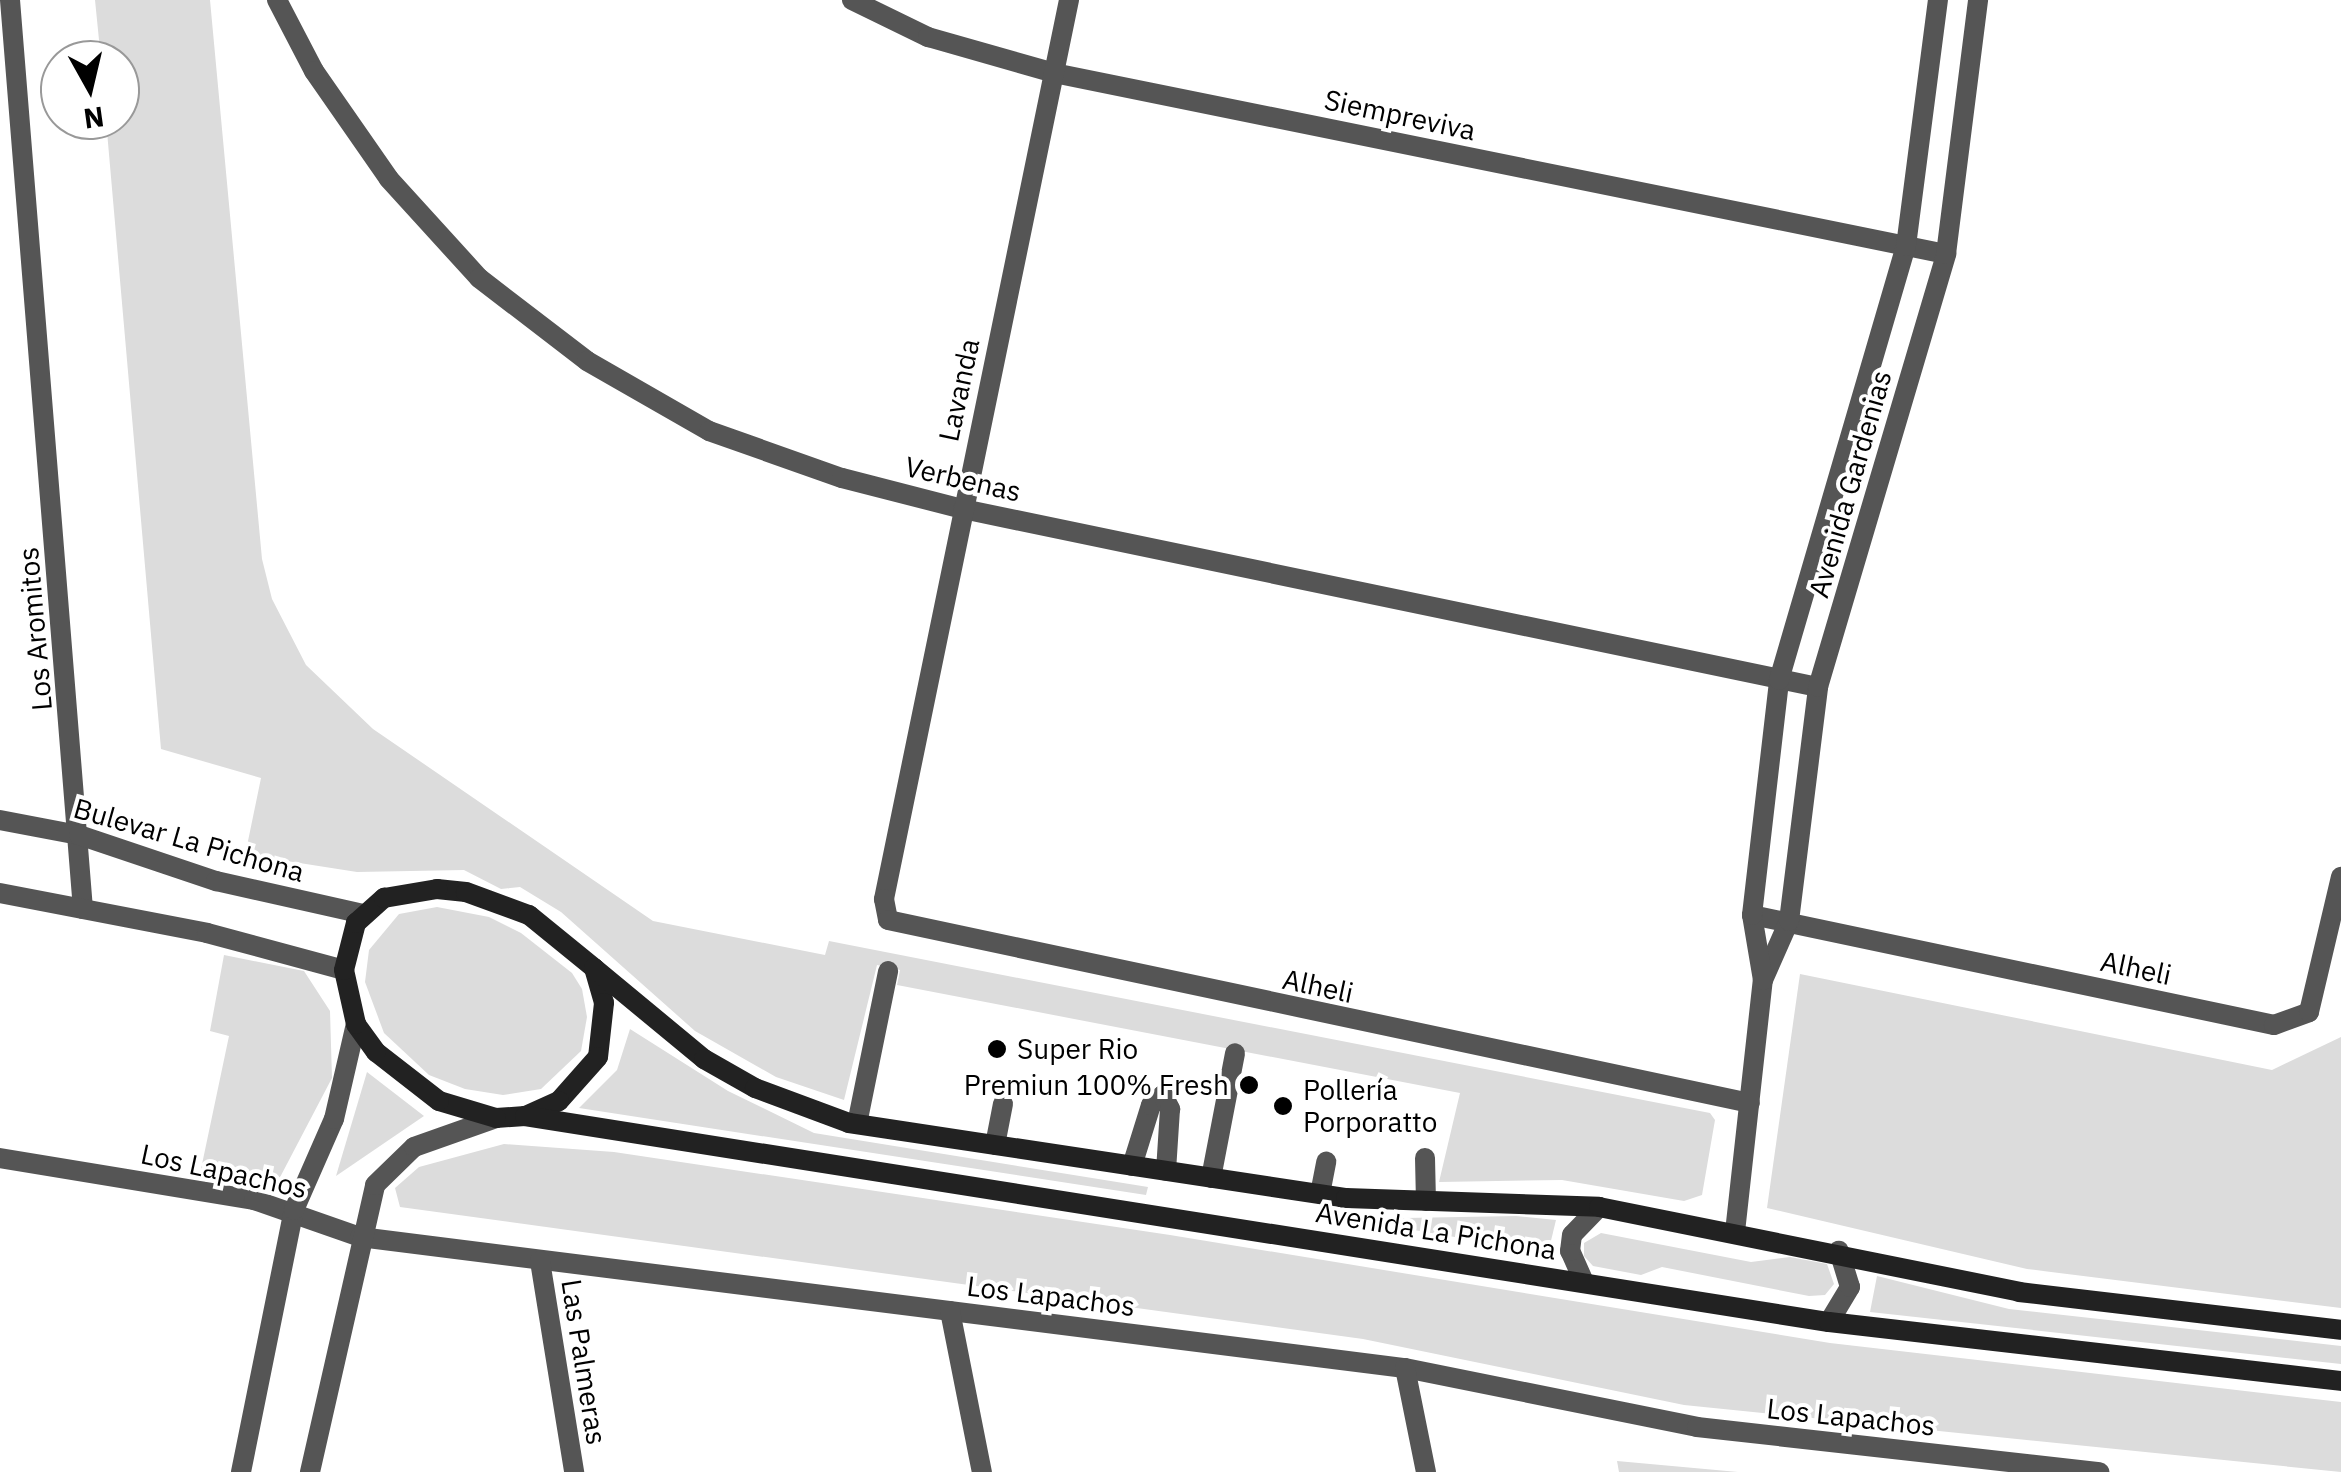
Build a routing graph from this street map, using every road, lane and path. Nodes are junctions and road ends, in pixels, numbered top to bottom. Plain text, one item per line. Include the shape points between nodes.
1 (10, 0) edge
2 (277, 0) edge
3 (852, 0) edge
4 (1069, 0) edge
5 (1938, 0) edge
6 (1978, 0) edge
7 (1054, 73) junction
8 (1906, 246) junction
9 (1946, 254) junction
10 (962, 508) junction
11 (1779, 680) junction
12 (1818, 687) junction
13 (0, 820) edge
14 (80, 835) junction
15 (2341, 877) edge
16 (0, 893) edge
17 (83, 909) junction
18 (884, 910) joint
19 (364, 914) junction
20 (1752, 915) junction
21 (1789, 922) junction
22 (594, 968) junction
23 (344, 970) junction
24 (888, 970) dead end
25 (1764, 980) junction
26 (356, 1024) junction
27 (1235, 1053) dead end
28 (1002, 1104) dead end
29 (1750, 1104) junction
30 (526, 1116) junction
31 (496, 1118) junction
32 (857, 1124) junction
33 (994, 1145) junction
34 (0, 1158) edge
35 (1425, 1158) dead end
36 (1326, 1162) dead end
37 (1132, 1166) junction
38 (1166, 1171) junction
39 (1211, 1178) junction
40 (1320, 1194) junction
41 (1426, 1201) junction
42 (1599, 1207) junction
43 (294, 1210) junction
44 (1736, 1232) junction
45 (360, 1237) junction
46 (1839, 1251) junction
47 (540, 1261) junction
48 (1584, 1282) junction
49 (950, 1311) junction
50 (1829, 1322) junction
51 (2341, 1330) edge
52 (1405, 1368) junction
53 (2341, 1381) edge
54 (241, 1472) edge
55 (310, 1472) edge
56 (574, 1472) edge
57 (982, 1472) edge
58 (1426, 1472) edge
59 (2098, 1472) edge

1 - 14 street, Los Aromitos
2 - 10 street, Verbenas via 314,71 389,179 479,278 545,330 708,431 842,478
3 - 7 street, Siempreviva via 928,37
4 - 7 street, Lavanda
5 - 8 street, Avenida Gardenias
6 - 9 street, Avenida Gardenias
7 - 8 street, Siempreviva
7 - 10 street, Lavanda
8 - 9 street, Siempreviva
8 - 11 street, Avenida Gardenias
9 - 12 street, Avenida Gardenias
10 - 11 street, Verbenas
10 - 18 street, Lavanda
11 - 12 street, Verbenas
11 - 20 street, Avenida Gardenias
12 - 21 street, Avenida Gardenias
13 - 14 street, Bulevar La Pichona
14 - 17 street, Los Aromitos
14 - 19 street, Bulevar La Pichona via 216,881
15 - 21 street, Alheli via 2309,1012 2274,1025
16 - 17 street
17 - 23 street
18 - 29 street, Alheli via 898,927
19 - 22 main road via 407,891 466,892 529,916
19 - 23 main road
20 - 21 street, Alheli
20 - 25 street, Avenida Gardenias
21 - 25 street, Avenida Gardenias
22 - 30 main road via 604,1003 598,1057 559,1102
22 - 32 main road, Avenida La Pichona via 704,1059 769,1094
23 - 26 main road
24 - 32 street via 876,1077
25 - 29 street, Avenida Gardenias
26 - 31 main road via 376,1052 439,1101
26 - 43 street via 334,1119
27 - 39 street
28 - 33 street
29 - 44 street, Avenida Gardenias
30 - 31 main road
30 - 48 main road, Avenida La Pichona
31 - 45 street via 430,1139 389,1164 375,1184
32 - 33 main road, Avenida La Pichona
33 - 37 main road, Avenida La Pichona
34 - 43 street, Los Lapachos
35 - 41 street
36 - 40 street
37 - 38 main road, Avenida La Pichona
37 - 38 street via 1152,1106 1163,1095 1170,1109
38 - 39 main road, Avenida La Pichona
39 - 40 main road, Avenida La Pichona
40 - 41 main road, Avenida La Pichona
41 - 42 main road, Avenida La Pichona
42 - 44 main road, Avenida La Pichona
42 - 48 street via 1572,1235 1570,1251
43 - 45 street, Los Lapachos
43 - 54 street
44 - 46 main road, Avenida La Pichona
45 - 47 street, Los Lapachos
45 - 55 street
46 - 50 street via 1850,1287
46 - 51 main road, Avenida La Pichona via 2019,1292
47 - 49 street, Los Lapachos
47 - 56 street, Las Palmeras
48 - 50 main road, Avenida La Pichona
49 - 52 street, Los Lapachos
49 - 57 street
50 - 53 main road, Avenida La Pichona
52 - 58 street
52 - 59 street, Los Lapachos via 1696,1428

